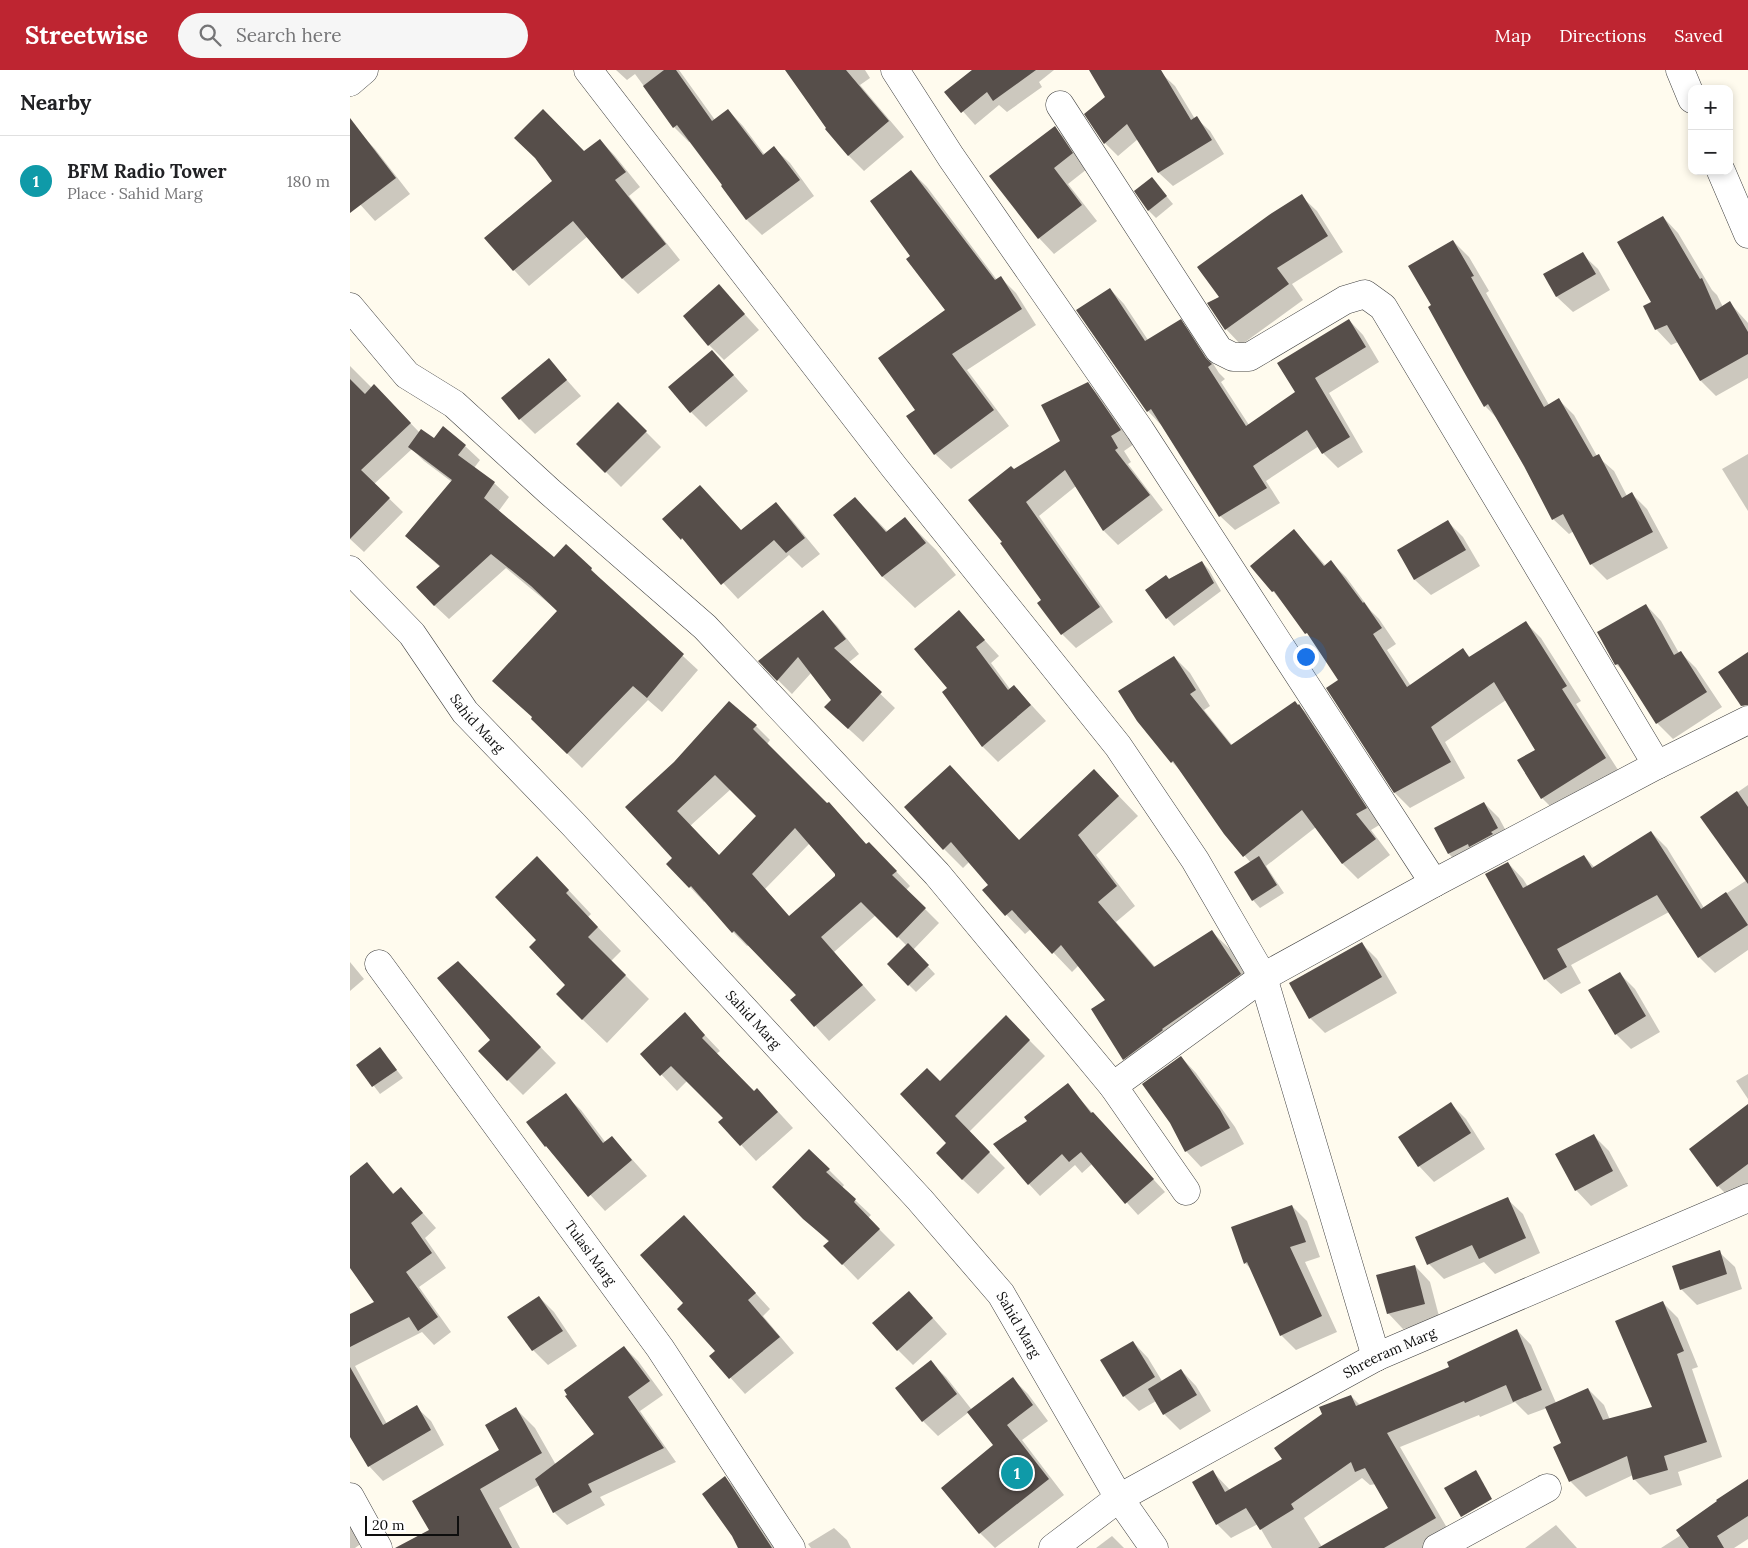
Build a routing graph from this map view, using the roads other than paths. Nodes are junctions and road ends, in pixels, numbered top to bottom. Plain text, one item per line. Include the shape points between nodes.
1 (364, 70) edge
2 (588, 70) edge
3 (895, 70) edge
4 (1680, 70) edge
5 (350, 82) edge
6 (1688, 89) edge
7 (1060, 105) dead end
8 (1723, 175) edge
9 (1746, 224) edge
10 (350, 307) edge
11 (350, 570) edge
12 (1748, 720) edge
13 (1657, 765) junction
14 (1434, 883) junction
15 (378, 964) dead end
16 (1263, 977) junction
17 (1112, 1086) junction
18 (1186, 1190) dead end
19 (1748, 1198) edge
20 (1376, 1357) junction
21 (1547, 1488) dead end
22 (350, 1498) edge
23 (1119, 1498) junction
24 (378, 1548) edge
25 (791, 1548) edge
26 (1053, 1548) edge
27 (1154, 1548) edge
28 (1437, 1548) edge

1 - 5 street
2 - 16 street via 894,467 1118,746 1195,860
3 - 14 street via 951,157 1140,430
4 - 6 street
7 - 13 street via 1219,350 1233,357 1250,357 1345,300 1365,294 1384,307
8 - 9 street
10 - 17 street via 407,375 454,404 705,627 937,874
11 - 23 street, Sahid Marg via 412,634 465,712 573,824 893,1171 1001,1294
12 - 13 street
13 - 14 street
14 - 16 street
15 - 25 street, Tulasi Marg via 660,1348
16 - 17 street
16 - 20 street
17 - 18 street
19 - 20 street, Shreeram Marg
20 - 23 street, Shreeram Marg
21 - 28 street
22 - 24 street
23 - 26 street, Shreeram Marg
23 - 27 street, Sahid Marg

